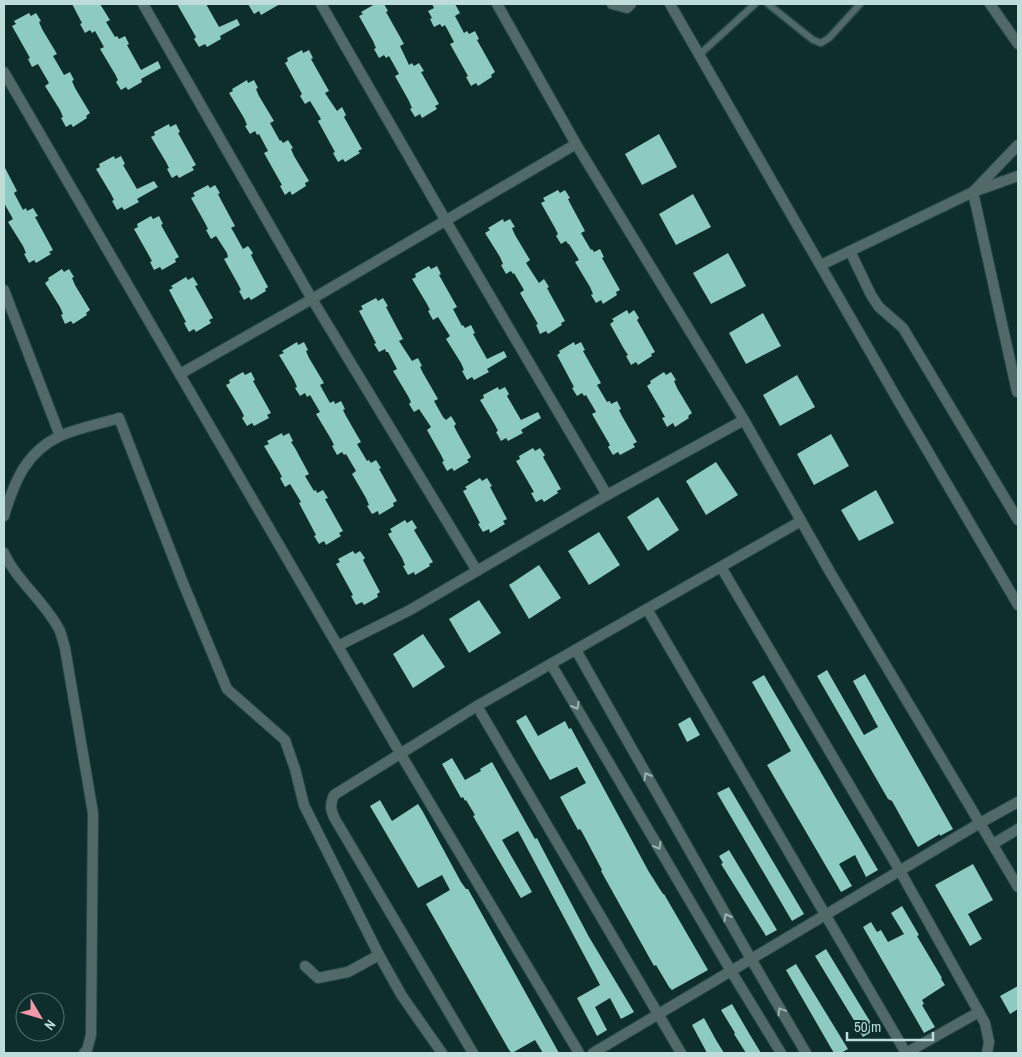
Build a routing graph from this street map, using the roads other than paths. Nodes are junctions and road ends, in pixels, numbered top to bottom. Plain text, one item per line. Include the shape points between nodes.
1 (143, 4) edge
2 (322, 4) edge
3 (497, 4) edge
4 (612, 4) edge
5 (631, 4) edge
6 (670, 4) edge
7 (755, 4) edge
8 (768, 4) edge
9 (860, 4) edge
10 (990, 4) edge
11 (1018, 44) edge
12 (699, 55) junction
13 (4, 72) edge
14 (576, 144) junction
15 (1018, 145) edge
16 (1018, 176) edge
17 (973, 192) junction
18 (446, 221) junction
19 (850, 251) junction
20 (821, 265) junction
21 (4, 290) edge
22 (312, 300) junction
23 (180, 374) junction
24 (1016, 392) dead end
25 (744, 420) junction
26 (60, 436) junction
27 (607, 496) junction
28 (4, 516) edge
29 (1018, 520) edge
30 (801, 521) junction
31 (4, 553) edge
32 (721, 567) junction
33 (478, 571) junction
34 (1018, 605) edge
35 (648, 609) junction
36 (338, 646) junction
37 (576, 650) junction
38 (551, 664) junction
39 (477, 706) junction
40 (400, 753) junction
41 (1018, 802) edge
42 (980, 823) junction
43 (1018, 829) edge
44 (993, 844) junction
45 (900, 871) junction
46 (1018, 887) edge
47 (825, 915) junction
48 (379, 955) junction
49 (751, 959) junction
50 (305, 966) dead end
51 (731, 971) junction
52 (979, 1012) junction
53 (659, 1014) junction
54 (84, 1053) edge
55 (442, 1053) edge
56 (473, 1053) edge
57 (579, 1053) edge
58 (593, 1053) edge
59 (681, 1053) edge
60 (781, 1053) edge
61 (806, 1053) edge
62 (906, 1053) edge
63 (988, 1053) edge

1 - 22 street
2 - 18 street
3 - 14 street
4 - 5 street via 626,8
6 - 12 street
7 - 12 lane
8 - 9 lane via 821,43
10 - 11 street
12 - 20 street
13 - 23 street
14 - 18 street
14 - 25 street
15 - 17 street
16 - 17 street
17 - 19 street
17 - 24 street
18 - 22 street
18 - 27 street
19 - 20 street
19 - 29 street via 871,295 879,307 903,328
20 - 34 street
21 - 26 street
22 - 23 street
22 - 33 street
23 - 36 street
25 - 27 street
25 - 30 street
26 - 28 street via 24,466 12,489
26 - 48 street via 119,418 227,689 285,740 304,805
27 - 33 street
30 - 32 street
30 - 42 street
31 - 54 street via 60,630 88,778 93,813 91,1035
32 - 35 street
32 - 45 street
33 - 36 street
35 - 37 street
35 - 47 street
36 - 40 street
37 - 38 street
49 -> 37 street
38 - 39 street
38 -> 51 street
39 - 40 street
39 - 53 street
40 - 56 street via 334,795 331,810
40 - 57 street
41 - 42 street
42 - 44 street
42 - 45 street
43 - 44 street
44 - 46 street
45 - 47 street
45 - 52 street
47 - 49 street
47 - 62 street
48 - 50 street via 348,972 318,978
48 - 55 street via 402,996
49 - 51 street
61 -> 49 street
51 - 53 street
51 - 60 street
52 - 62 street
52 - 63 street via 986,1023
53 - 58 street
53 - 59 street

